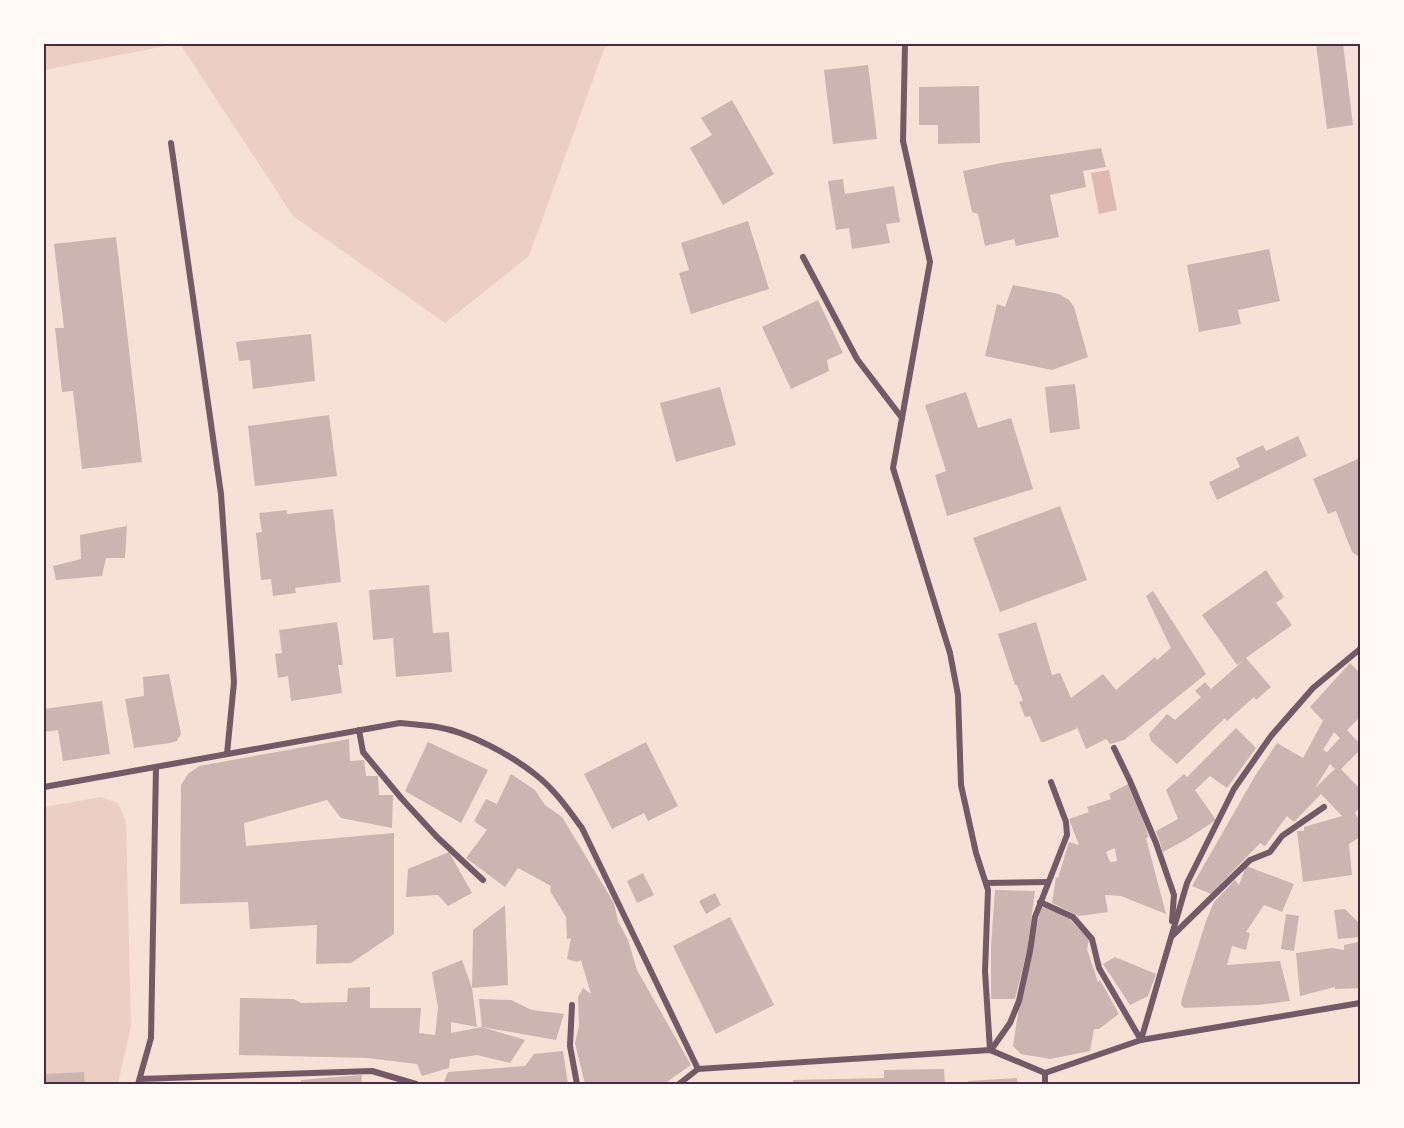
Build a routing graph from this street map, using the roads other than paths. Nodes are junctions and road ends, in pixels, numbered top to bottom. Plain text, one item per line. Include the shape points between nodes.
1 (905, 44) edge
2 (171, 143) dead end
3 (803, 257) dead end
4 (902, 418) junction
5 (1360, 649) edge
6 (359, 730) junction
7 (1114, 748) dead end
8 (227, 754) junction
9 (156, 767) junction
10 (1051, 782) dead end
11 (44, 787) edge
12 (1324, 807) dead end
13 (483, 880) dead end
14 (1048, 882) junction
15 (987, 883) junction
16 (1040, 902) junction
17 (1171, 936) junction
18 (1360, 1003) edge
19 (572, 1005) dead end
20 (1141, 1040) junction
21 (990, 1050) junction
22 (698, 1069) junction
23 (1045, 1073) junction
24 (139, 1082) edge
25 (416, 1084) edge
26 (577, 1084) edge
27 (679, 1084) edge
28 (1045, 1084) edge

1 - 4 street via 903,141 930,262
2 - 8 street via 221,494 234,682
3 - 4 street via 857,359
4 - 15 street via 893,468 950,653 958,695 961,785
5 - 17 street via 1306,696 1271,736 1234,789 1187,883
6 - 8 street
6 - 13 street via 363,752 437,837
6 - 22 street via 400,723 438,727 473,738 537,775 582,828
7 - 17 street via 1174,895
8 - 9 street
9 - 11 street
9 - 24 street via 151,1038
10 - 14 street via 1067,835
12 - 17 street via 1282,836 1270,852 1250,860
14 - 15 street
14 - 16 street
15 - 21 street via 985,970
16 - 20 street via 1073,916 1092,939 1099,968
16 - 21 street via 1019,1001 1010,1023
17 - 20 street
18 - 20 street
19 - 26 street via 570,1046
20 - 23 street
21 - 22 street
21 - 23 street
22 - 27 street
23 - 28 street
24 - 25 street via 372,1071

